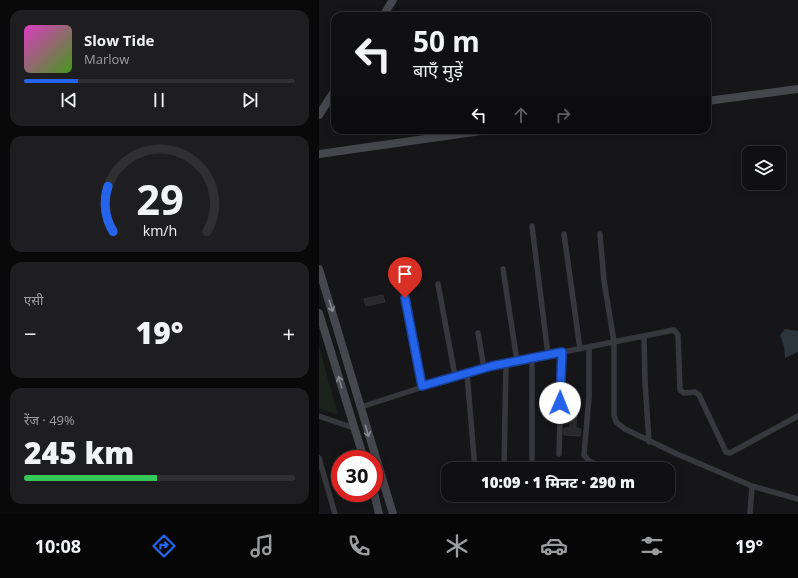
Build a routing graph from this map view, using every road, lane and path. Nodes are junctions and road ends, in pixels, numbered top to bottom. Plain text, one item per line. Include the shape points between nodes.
1 (393, 0) edge
2 (386, 12) edge
3 (798, 89) edge
4 (331, 96) edge
5 (711, 100) edge
6 (319, 115) edge
7 (460, 134) edge
8 (319, 154) edge
9 (531, 226) dead end
10 (564, 234) dead end
11 (600, 234) dead end
12 (319, 269) edge
13 (503, 269) dead end
14 (438, 284) dead end
15 (403, 286) dead end
16 (319, 314) edge
17 (478, 333) dead end
18 (644, 336) junction
19 (614, 342) junction
20 (589, 347) junction
21 (580, 349) junction
22 (562, 352) junction
23 (548, 355) junction
24 (532, 358) junction
25 (517, 361) junction
26 (506, 364) junction
27 (484, 368) junction
28 (467, 373) junction
29 (455, 376) junction
30 (422, 386) junction
31 (361, 408) junction
32 (319, 416) edge
33 (798, 416) edge
34 (354, 428) junction
35 (649, 442) junction
36 (360, 450) edge
37 (559, 454) dead end
38 (319, 458) edge
39 (474, 462) edge
40 (504, 462) edge
41 (532, 462) edge
42 (595, 462) edge
43 (752, 486) junction
44 (798, 499) edge
45 (376, 502) edge
46 (335, 514) edge
47 (379, 514) edge
48 (393, 514) edge
49 (750, 514) edge

1 - 2 street
3 - 5 street
4 - 6 street
7 - 8 street
9 - 23 street
10 - 21 street
11 - 19 street via 604,281
12 -> 31 street
13 - 25 street
14 - 29 street
15 - 30 street
34 -> 16 street
17 - 27 street
18 - 19 street
18 - 33 street via 668,330 677,332 680,390 699,395 726,452 730,453
18 - 35 street
19 - 20 street
19 - 35 street via 614,419 619,425
20 - 21 street
20 - 42 street via 585,457
21 - 22 street
22 - 23 street
22 - 37 street
23 - 24 street
24 - 25 street
24 - 41 street
25 - 26 street
26 - 27 street
26 - 40 street
27 - 28 street
28 - 29 street
28 - 39 street
29 - 30 street
30 - 31 street
31 -> 48 street
32 - 34 street
34 - 36 street
35 - 43 street
38 - 46 street
43 - 44 street
43 - 49 street
45 - 47 street

